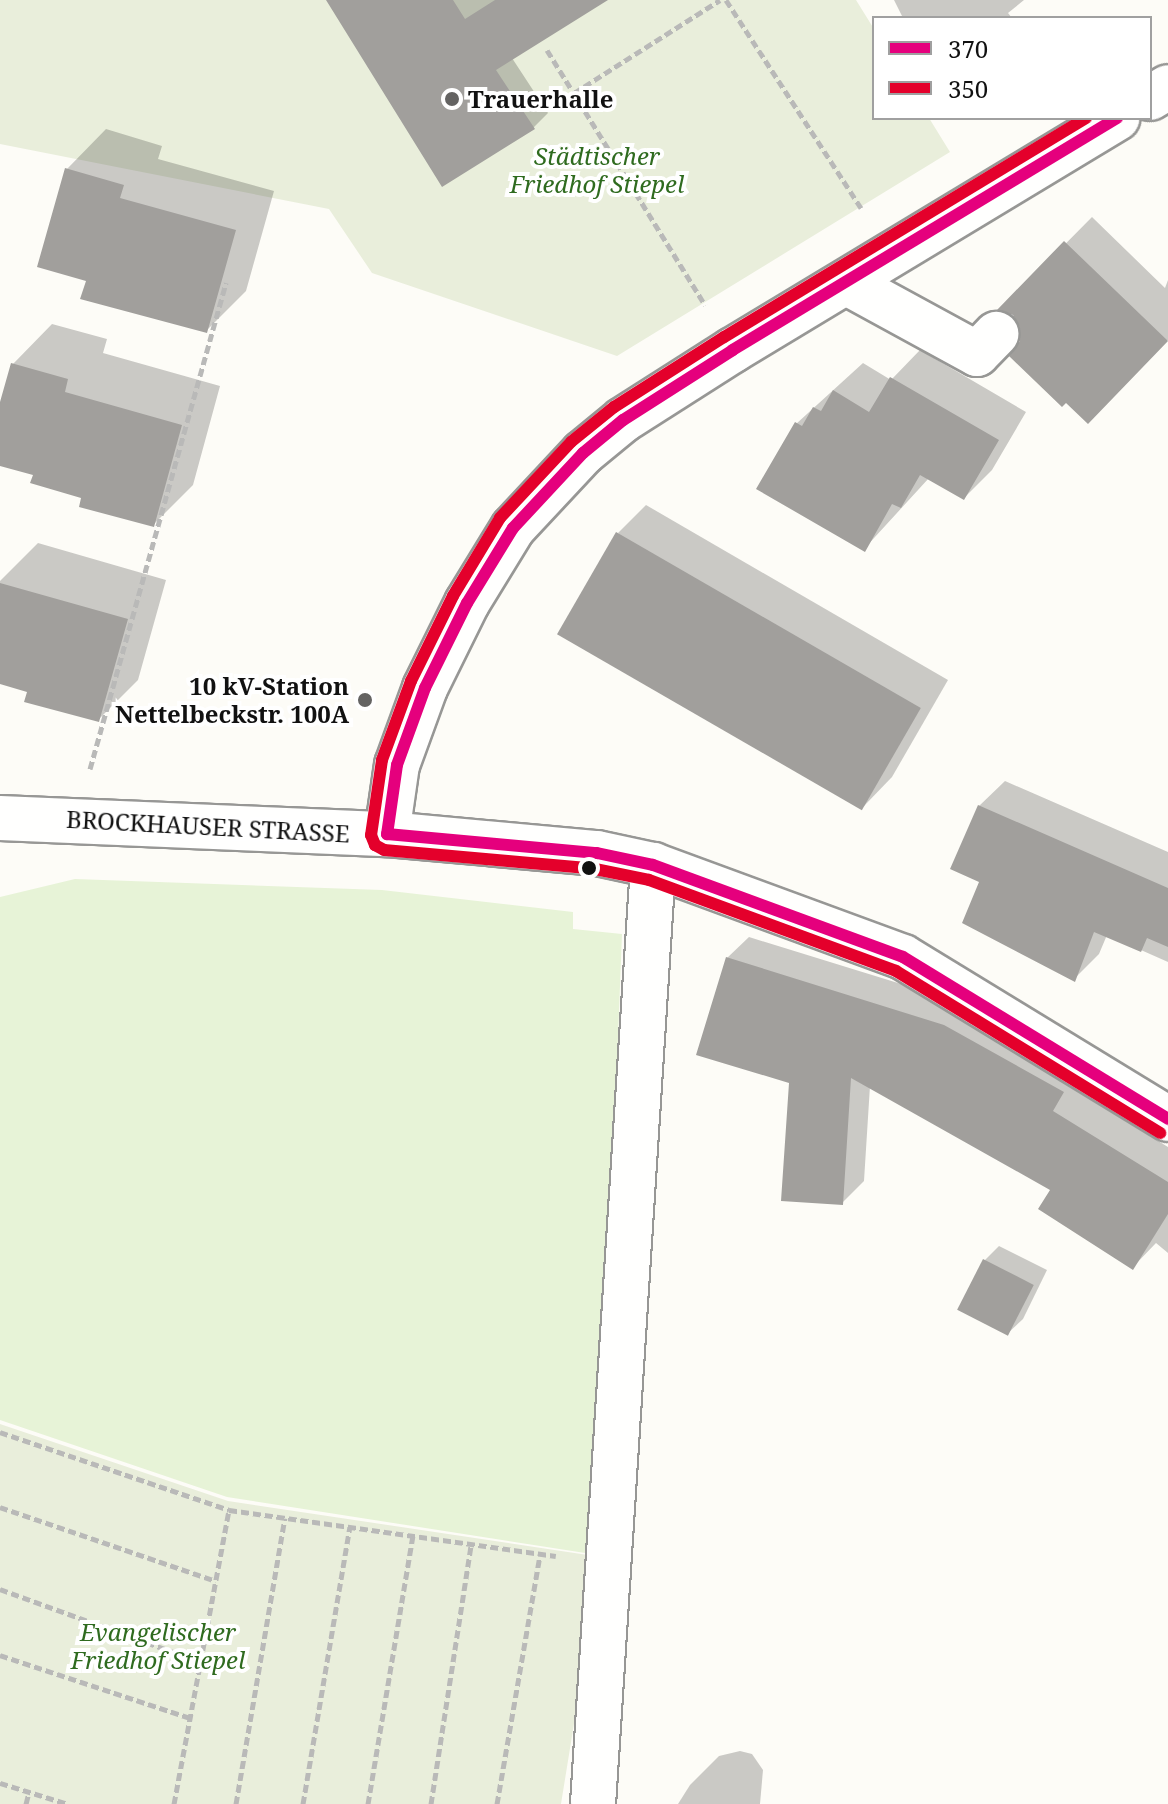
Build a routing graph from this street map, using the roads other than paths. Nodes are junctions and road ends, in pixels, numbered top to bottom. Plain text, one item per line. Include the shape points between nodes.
1 (1114, 120) edge
2 (847, 283) junction
3 (996, 334) dead end
4 (0, 818) edge
5 (387, 834) junction
6 (653, 865) junction
7 (1168, 1119) edge
8 (593, 1804) edge

1 - 2 street
2 - 3 street via 977,354
2 - 5 street via 623,420 556,479 513,528 467,603 425,688 397,765
4 - 5 street, BROCKHAUSER STRASSE
5 - 6 street, BROCKHAUSER STRASSE via 597,853
6 - 7 street, BROCKHAUSER STRASSE via 903,957
6 - 8 street

